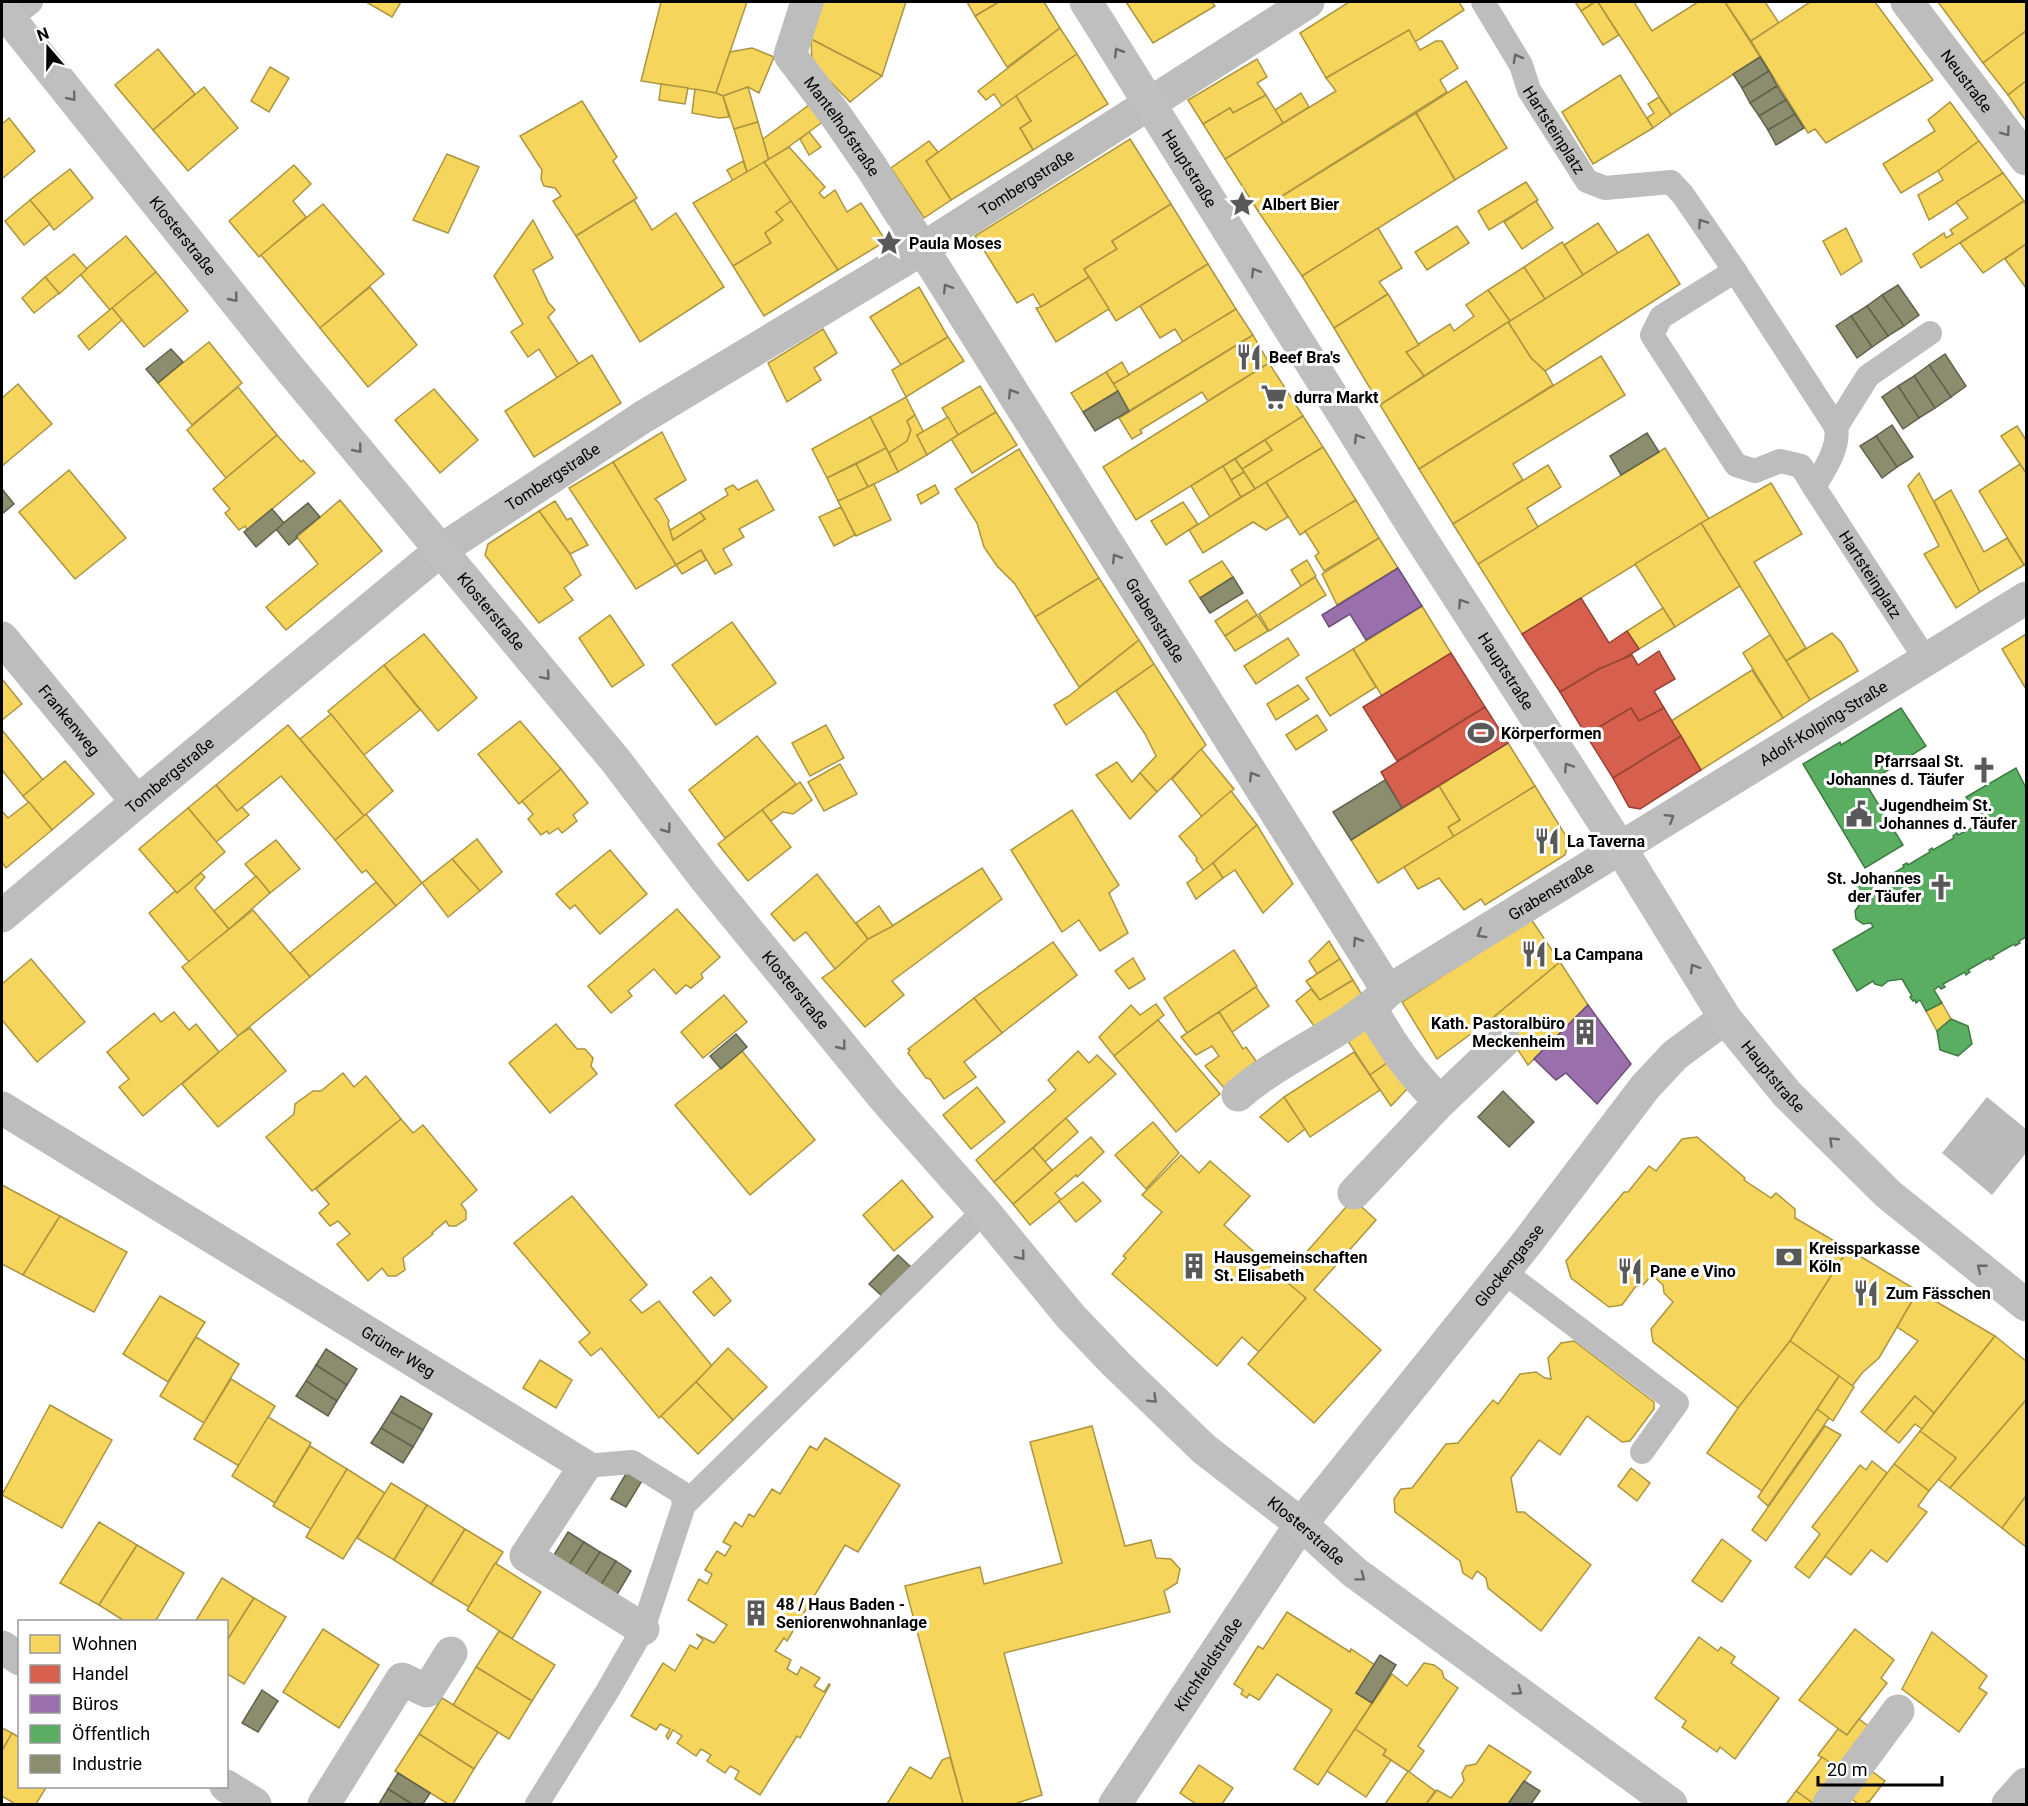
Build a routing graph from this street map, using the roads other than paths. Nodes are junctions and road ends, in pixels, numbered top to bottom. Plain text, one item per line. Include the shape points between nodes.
1 (807, 2) edge
2 (1086, 2) edge
3 (1308, 2) edge
4 (1483, 2) edge
5 (1907, 2) edge
6 (14, 10) edge
7 (1149, 102) junction
8 (2026, 159) edge
9 (922, 249) junction
10 (1735, 271) junction
11 (1930, 333) dead end
12 (1836, 427) junction
13 (1814, 487) junction
14 (441, 550) junction
15 (2026, 598) edge
16 (2, 638) edge
17 (1926, 660) junction
18 (137, 802) junction
19 (1621, 849) junction
20 (2, 916) edge
21 (1380, 1000) junction
22 (1725, 1018) junction
23 (1504, 1041) dead end
24 (1238, 1095) dead end
25 (1440, 1101) junction
26 (2, 1108) edge
27 (1354, 1193) dead end
28 (984, 1210) junction
29 (1504, 1272) junction
30 (2026, 1305) edge
31 (1642, 1452) dead end
32 (585, 1466) junction
33 (684, 1505) junction
34 (1301, 1524) junction
35 (643, 1629) junction
36 (2, 1647) edge
37 (452, 1653) dead end
38 (18, 1658) edge
39 (1898, 1711) dead end
40 (2026, 1784) edge
41 (228, 1787) edge
42 (255, 1804) edge
43 (324, 1804) edge
44 (537, 1804) edge
45 (1115, 1804) edge
46 (1671, 1804) edge
47 (1829, 1804) edge
48 (2008, 1804) edge

1 - 9 street, Mantelhofstraße via 790,56 847,131
7 -> 2 main road, Hauptstraße
3 - 7 street, Tombergstraße
10 -> 4 lane, Hartsteinplatz via 1671,182 1605,188 1587,181 1529,90 1521,65
5 -> 8 street, Neustraße
6 -> 14 main road, Klosterstraße via 285,363
7 - 9 street, Tombergstraße
19 -> 7 main road, Hauptstraße via 1418,534
9 - 14 street, Tombergstraße via 643,417
21 -> 9 street, Grabenstraße
10 - 12 lane, Hartsteinplatz
10 - 13 lane, Hartsteinplatz via 1661,317 1652,335 1736,465 1755,471 1780,460 1801,466
11 - 12 lane via 1869,376
12 - 13 lane via 1831,457
13 - 17 lane, Hartsteinplatz
14 - 18 street, Tombergstraße
14 -> 28 main road, Klosterstraße via 616,761 704,877 885,1099
15 - 17 street, Adolf-Kolping-Straße
16 - 18 street, Frankenweg
19 -> 17 street, Adolf-Kolping-Straße
18 - 20 street, Tombergstraße
19 -> 21 street, Grabenstraße
22 -> 19 main road, Hauptstraße
21 - 24 street, Grabenstraße via 1258,1077
21 - 25 street, Grabenstraße via 1390,1043
22 - 29 street, Glockengasse via 1675,1054 1645,1087
30 -> 22 main road, Hauptstraße via 1888,1194 1787,1094
23 - 25 street
25 - 27 street
26 - 32 street, Grüner Weg
28 - 33 lane
28 -> 34 main road, Klosterstraße via 1071,1317 1116,1364 1204,1449
29 - 31 lane via 1677,1403
29 - 34 street, Glockengasse
32 - 33 lane via 632,1462 682,1493
32 - 35 street via 526,1556
33 - 35 lane
34 - 45 street, Kirchfeldstraße
34 -> 46 main road, Klosterstraße via 1354,1572
35 - 44 lane
36 - 38 street
37 - 43 street via 427,1691 402,1679
39 - 47 street
40 - 48 street
41 - 42 street

